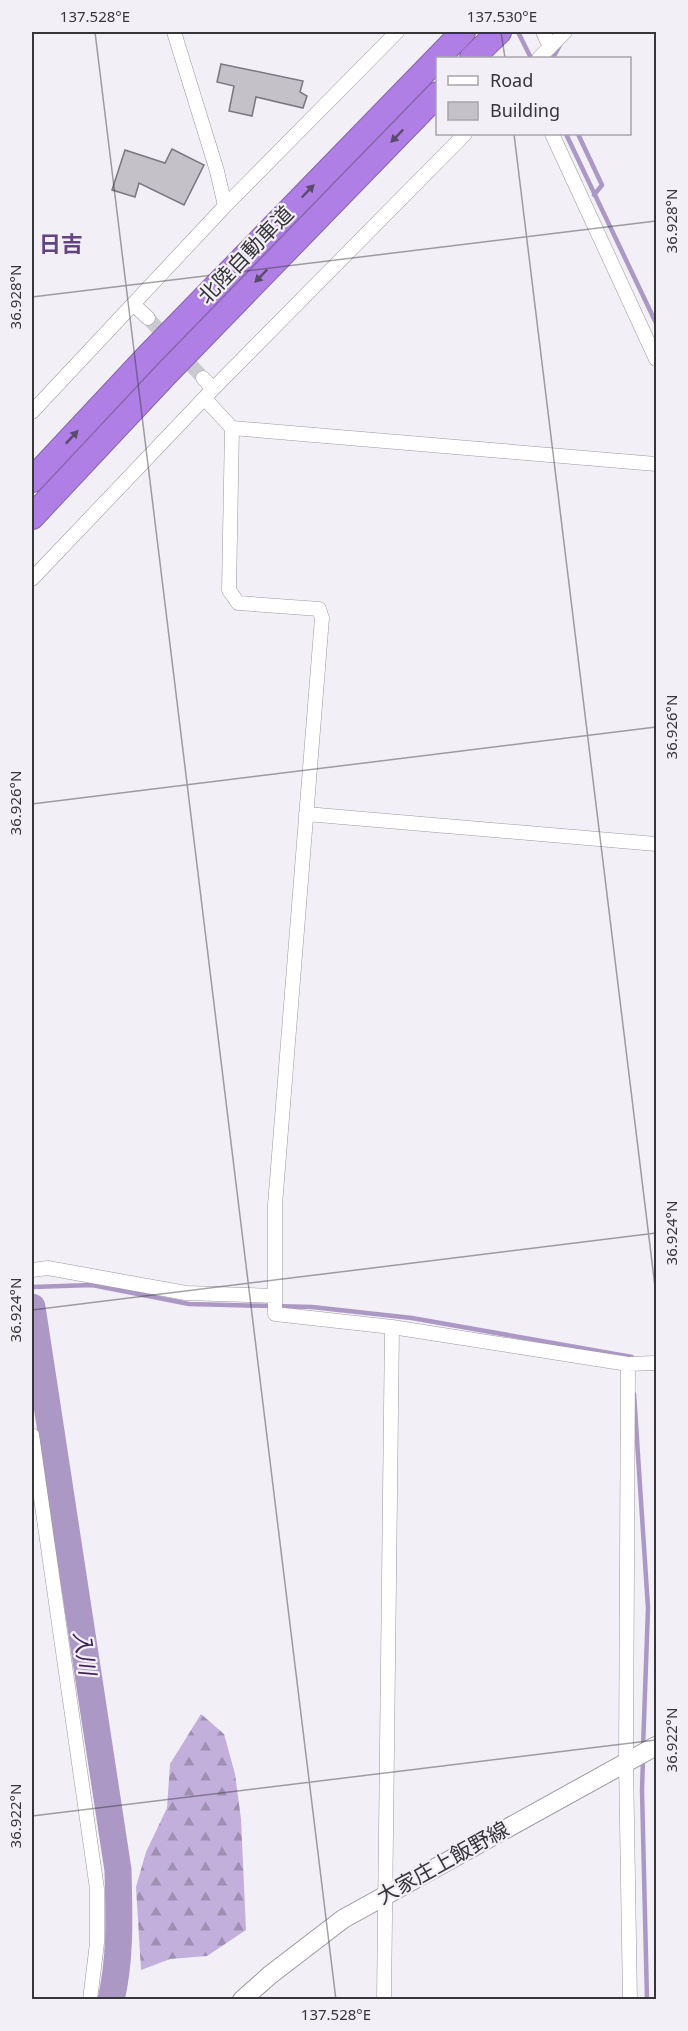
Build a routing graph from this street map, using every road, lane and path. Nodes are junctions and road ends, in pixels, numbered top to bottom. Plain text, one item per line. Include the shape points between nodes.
1 (174, 32) edge
2 (397, 32) edge
3 (463, 32) edge
4 (543, 32) edge
5 (565, 32) edge
6 (497, 33) edge
7 (550, 47) junction
8 (439, 57) edge
9 (473, 57) edge
10 (540, 57) edge
11 (436, 60) edge
12 (436, 96) edge
13 (464, 135) edge
14 (552, 135) edge
15 (225, 206) junction
16 (133, 304) junction
17 (148, 318) tunnel mouth
18 (657, 359) edge
19 (203, 378) tunnel mouth
20 (209, 394) junction
21 (32, 412) edge
22 (232, 428) junction
23 (657, 464) edge
24 (32, 480) edge
25 (32, 517) edge
26 (32, 579) edge
27 (306, 814) junction
28 (657, 844) edge
29 (37, 1269) edge
30 (275, 1296) junction
31 (392, 1327) junction
32 (657, 1363) edge
33 (628, 1364) junction
34 (32, 1435) edge
35 (654, 1747) edge
36 (626, 1762) junction
37 (385, 1894) junction
38 (90, 2000) edge
39 (242, 2000) edge
40 (384, 2000) edge
41 (630, 2000) edge

1 - 15 street
2 - 15 street
8 -> 3 highway, 北陸自動車道
4 - 7 street
5 - 7 street
6 - 9 highway
7 - 10 street
24 -> 11 highway, 北陸自動車道
12 -> 25 highway, 北陸自動車道
13 - 20 street
14 - 18 street
15 - 16 street
16 - 17 street
16 - 21 street
19 - 20 street
20 - 22 street
20 - 26 street
22 - 23 street
22 - 27 street via 229,590 238,603 319,609 322,618
27 - 28 street
27 - 30 street via 275,1205
29 - 30 street via 186,1293
30 - 31 street via 275,1314
31 - 33 street
31 - 37 street
32 - 33 street
33 - 36 street
34 - 38 street via 97,1889 97,1943
35 - 36 main road, 大家庄上飯野線
36 - 37 main road, 大家庄上飯野線
36 - 41 street
37 - 39 main road, 大家庄上飯野線 via 314,1940
37 - 40 street

